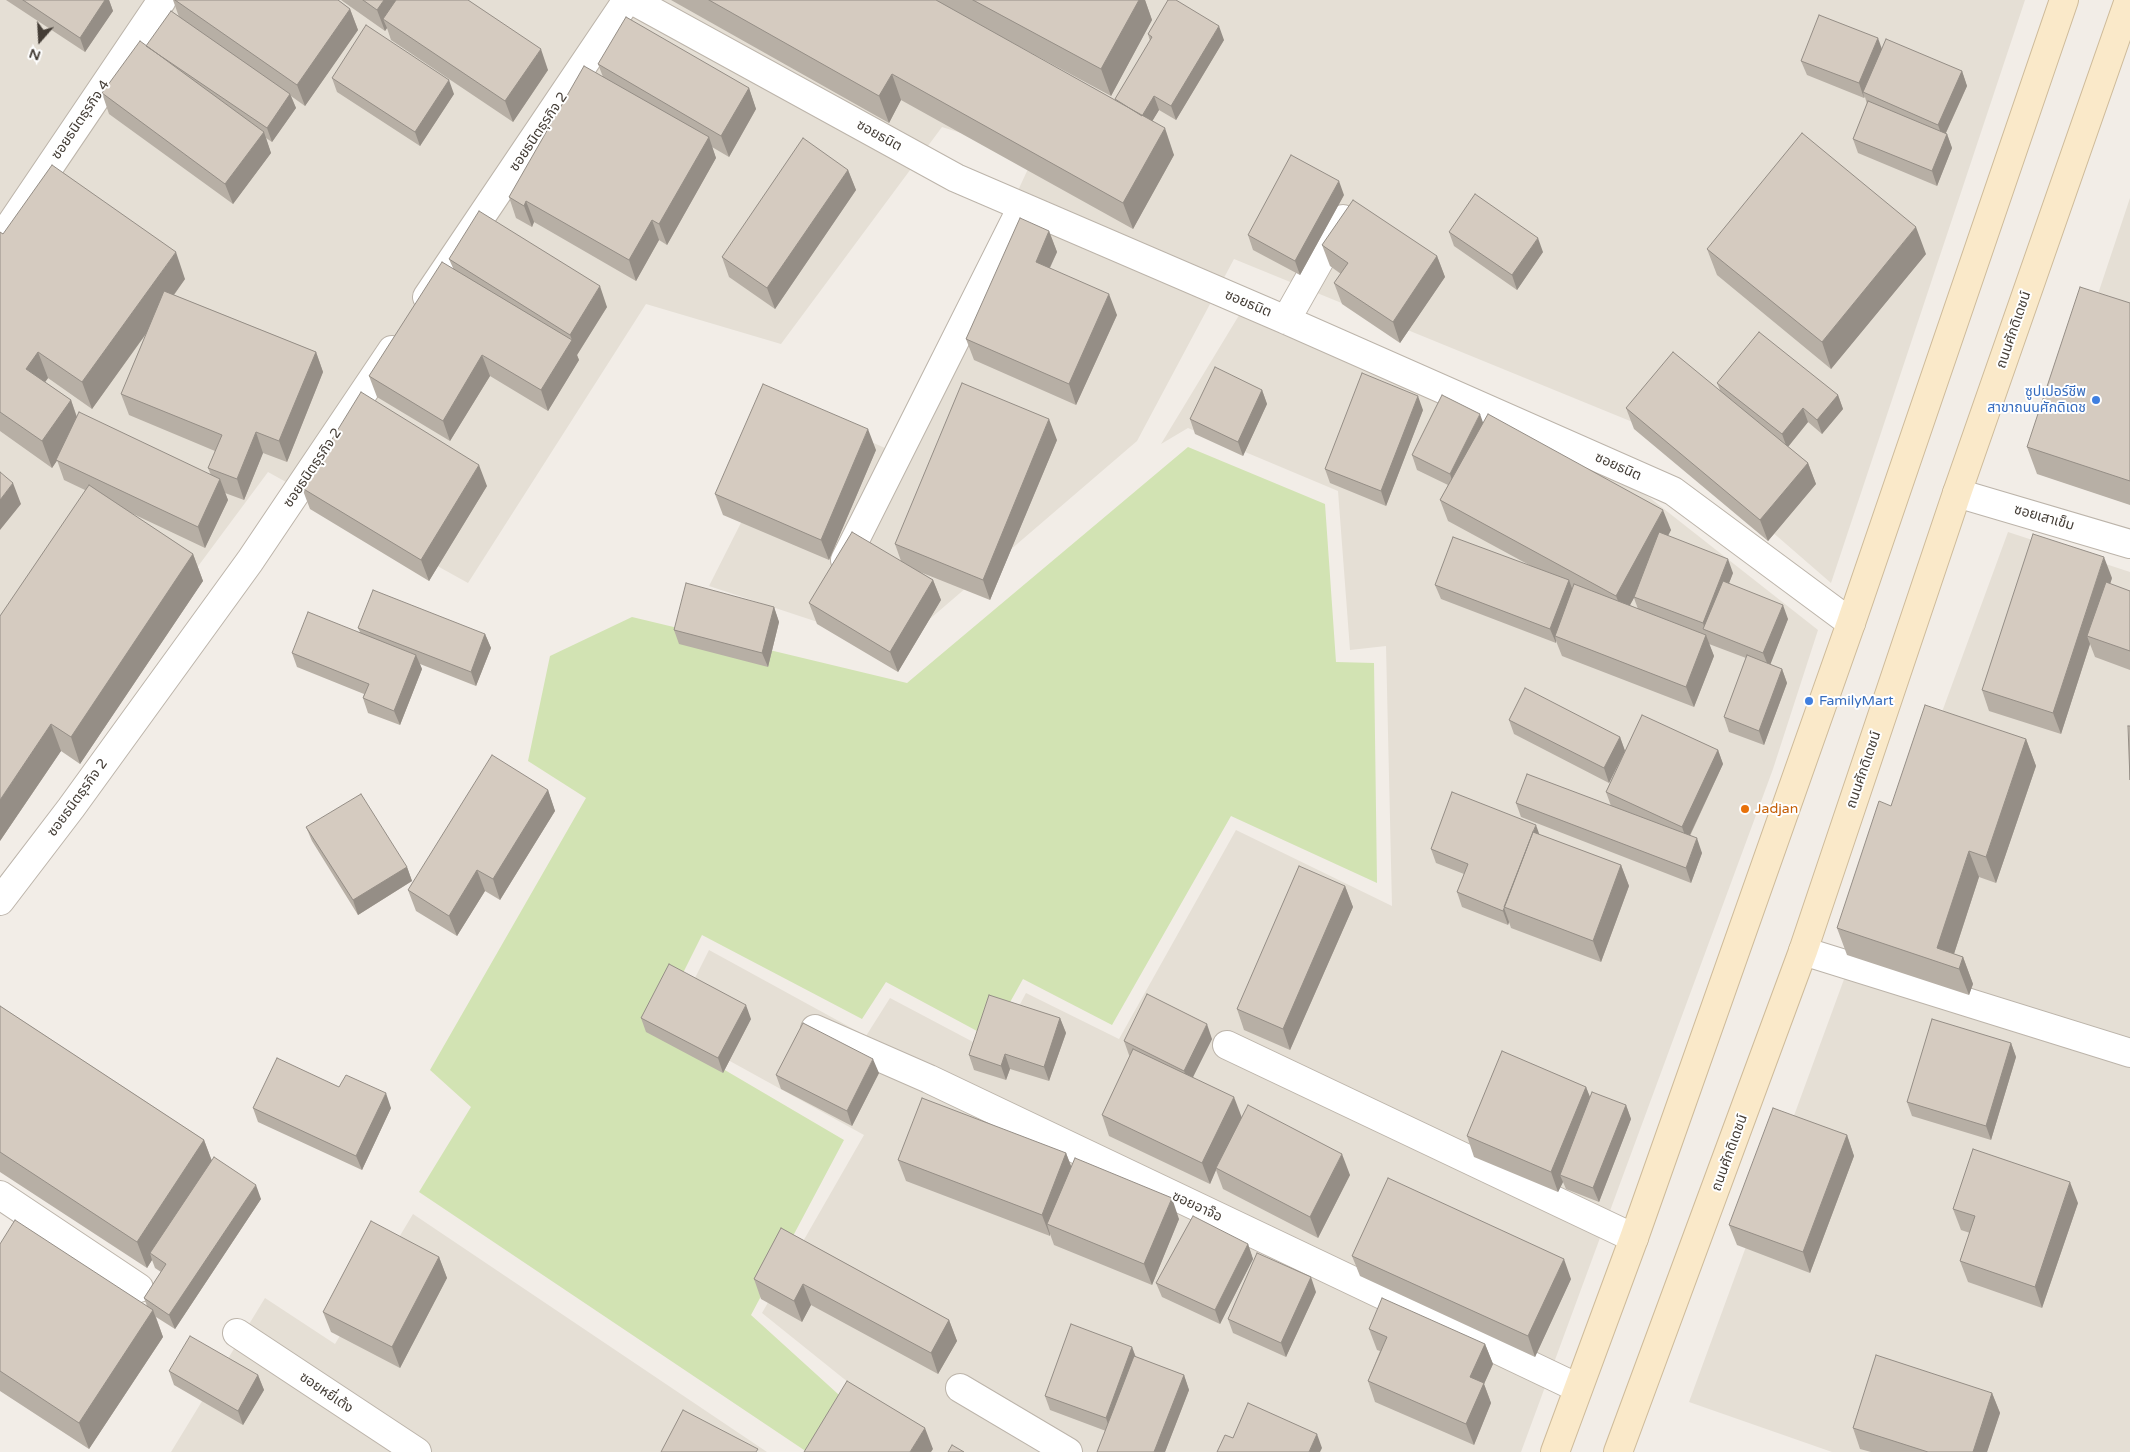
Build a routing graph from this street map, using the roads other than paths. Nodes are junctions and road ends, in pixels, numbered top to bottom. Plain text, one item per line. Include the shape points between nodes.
1 (162, 0) edge
2 (627, 0) edge
3 (632, 0) edge
4 (2064, 0) edge
5 (2129, 0) edge
6 (1352, 203) edge
7 (1022, 207) junction
8 (0, 240) edge
9 (1286, 320) junction
10 (1957, 493) junction
11 (2130, 544) edge
12 (845, 560) edge
13 (1851, 623) junction
14 (0, 901) edge
15 (1802, 951) junction
16 (815, 1029) edge
17 (1227, 1045) dead end
18 (2130, 1053) edge
19 (0, 1195) edge
20 (1634, 1238) junction
21 (139, 1288) dead end
22 (236, 1333) dead end
23 (960, 1388) dead end
24 (1578, 1388) junction
25 (417, 1452) edge
26 (1068, 1452) edge
27 (1556, 1452) edge
28 (1618, 1452) edge

1 - 8 street, ซอยธนิตธุรกิจ 4
2 - 14 street, ซอยธนิตธุรกิจ 2 via 250,561
3 - 7 street, ซอยธนิต via 956,178
4 - 13 main road
5 - 10 main road, ถนนศักดิเดชน์
6 - 9 street
7 - 9 street, ซอยธนิต
7 - 12 street
9 - 13 street, ซอยธนิต via 1673,491
10 - 11 street, ซอยเสาเข็ม
10 - 15 main road, ถนนศักดิเดชน์
13 - 20 main road
15 - 18 street
15 - 28 main road, ถนนศักดิเดชน์
16 - 24 street, ซอยอาจ๊อ via 938,1084
17 - 20 street
19 - 21 street
20 - 24 main road
22 - 25 street, ซอยหยี่เต้ง
23 - 26 street
24 - 27 main road

